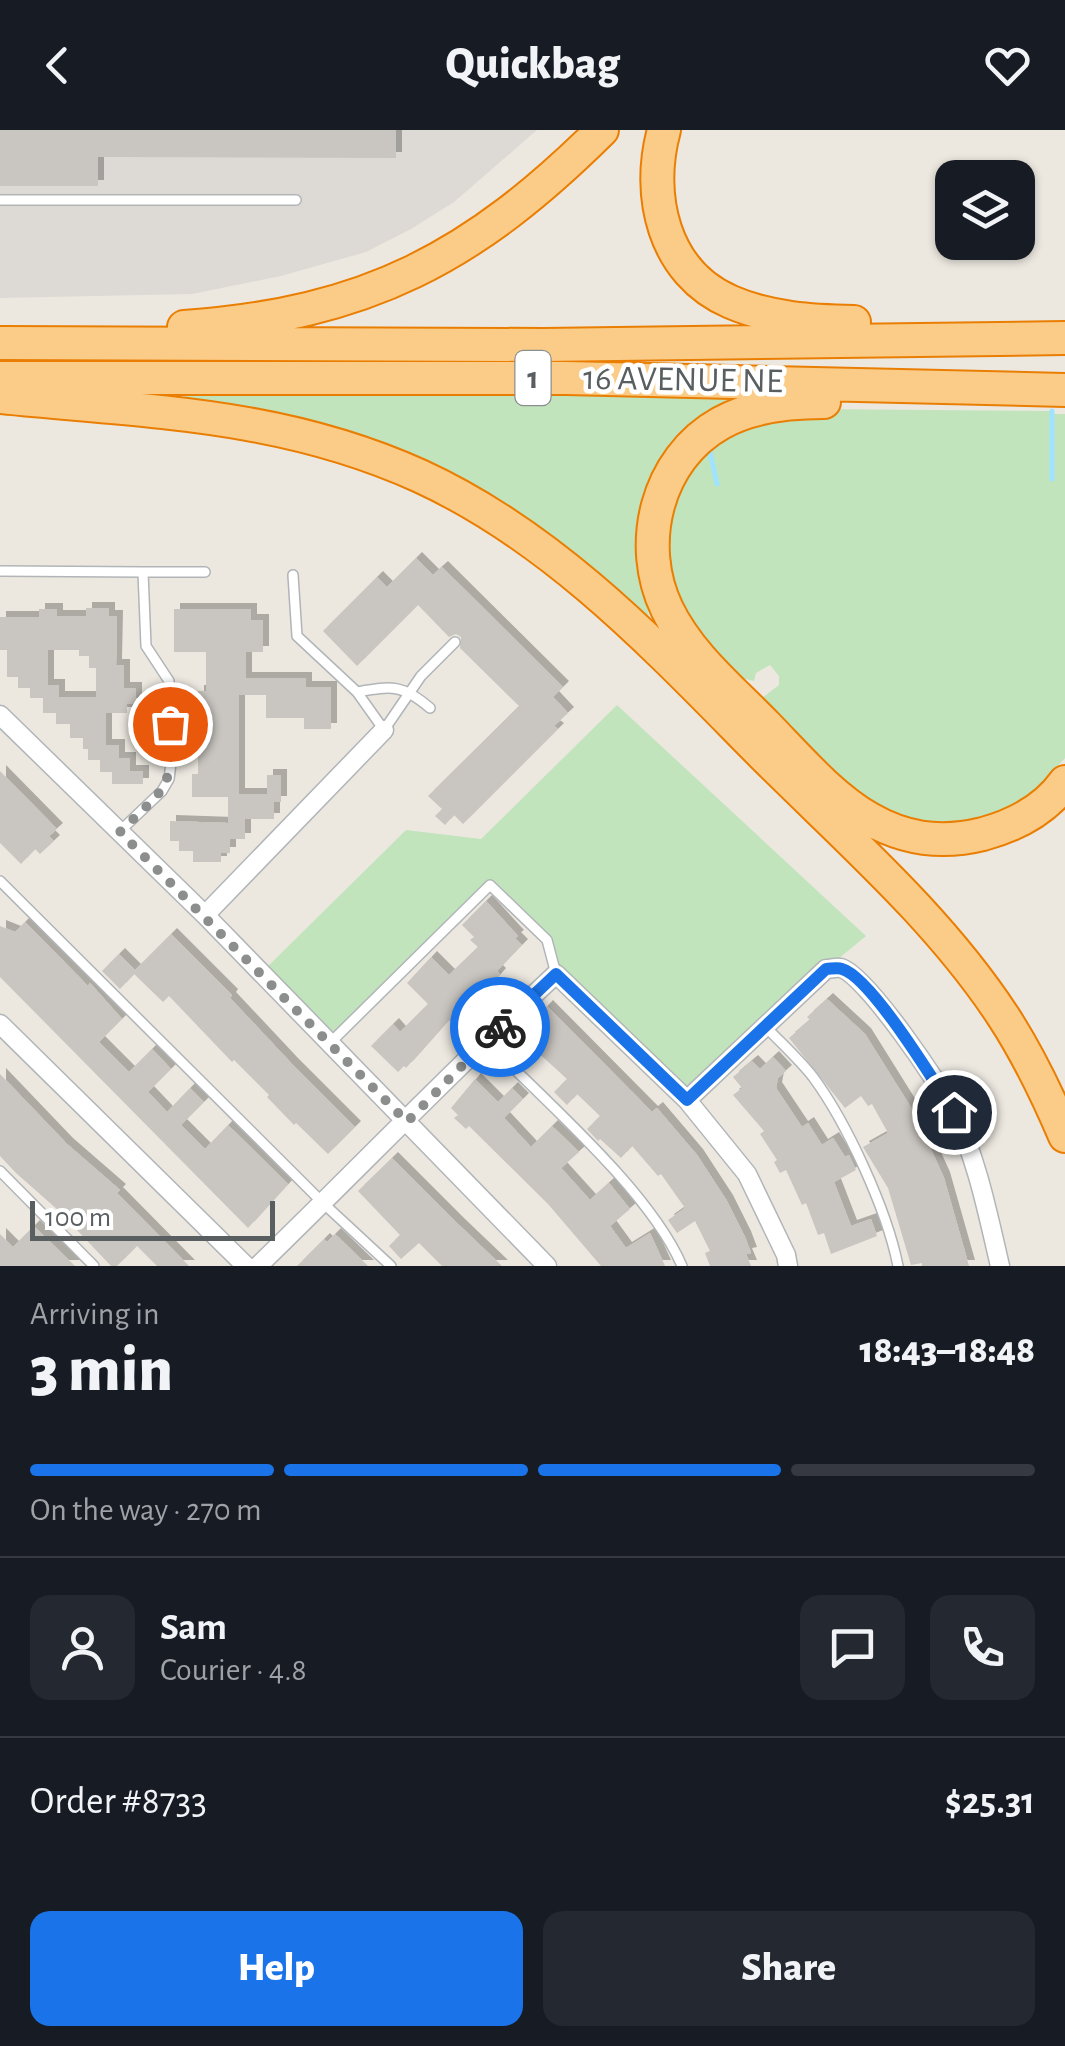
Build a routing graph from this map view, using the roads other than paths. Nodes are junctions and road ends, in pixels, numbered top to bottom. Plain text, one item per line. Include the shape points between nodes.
1 (602, 130) edge
2 (664, 130) edge
3 (0, 200) edge
4 (296, 200) dead end
5 (982, 338) junction
6 (1065, 338) edge
7 (10, 344) edge
8 (0, 378) edge
9 (984, 387) junction
10 (1065, 390) edge
11 (0, 397) edge
12 (0, 571) edge
13 (143, 572) junction
14 (205, 572) dead end
15 (293, 574) dead end
16 (455, 642) dead end
17 (357, 692) junction
18 (412, 693) junction
19 (430, 708) dead end
20 (0, 715) edge
21 (384, 730) junction
22 (1065, 782) edge
23 (120, 832) junction
24 (0, 881) edge
25 (205, 915) junction
26 (556, 974) junction
27 (0, 1024) edge
28 (765, 1026) junction
29 (485, 1040) junction
30 (329, 1044) junction
31 (687, 1100) junction
32 (407, 1122) junction
33 (1065, 1136) edge
34 (0, 1171) edge
35 (323, 1203) junction
36 (94, 1266) edge
37 (246, 1266) edge
38 (258, 1266) edge
39 (391, 1266) edge
40 (547, 1266) edge
41 (682, 1266) edge
42 (788, 1266) edge
43 (898, 1266) edge
44 (1000, 1266) edge

1 - 7 highway via 497,224 433,263 342,301 254,320
2 - 5 highway via 654,178 662,224 682,260 714,294 788,318 940,325
3 - 4 lane
5 - 6 highway, 16 AVENUE NE / 1
5 - 7 highway, 16 AVENUE NE / 1
8 - 9 highway, 16 AVENUE NE / 1 via 566,378
9 - 10 highway, 16 AVENUE NE / 1
9 - 22 highway via 949,400 761,408 720,423 684,455 660,495 654,571 672,618 705,664 865,818 918,837 970,837 1028,816
11 - 33 highway via 184,412 295,433 421,476 516,530 642,633 921,913 1001,1013
12 - 13 lane
13 - 14 lane
13 - 23 lane via 146,646 169,681 172,763 162,791
15 - 17 lane via 297,636
16 - 18 lane
17 - 18 lane via 394,686
17 - 21 lane
18 - 19 lane
18 - 21 lane
20 - 23 street
21 - 25 street
23 - 25 street
24 - 35 lane
25 - 30 street
26 - 29 street
26 - 30 lane via 546,940 490,884
26 - 31 street
27 - 37 street
28 - 31 street
28 - 43 lane via 813,1077 862,1162
28 - 44 street via 826,969 842,968 862,982 954,1112
29 - 32 street
29 - 41 lane via 611,1168
30 - 32 street
31 - 42 street via 747,1174
32 - 35 street
32 - 40 street
34 - 36 lane
35 - 38 street
35 - 39 lane

